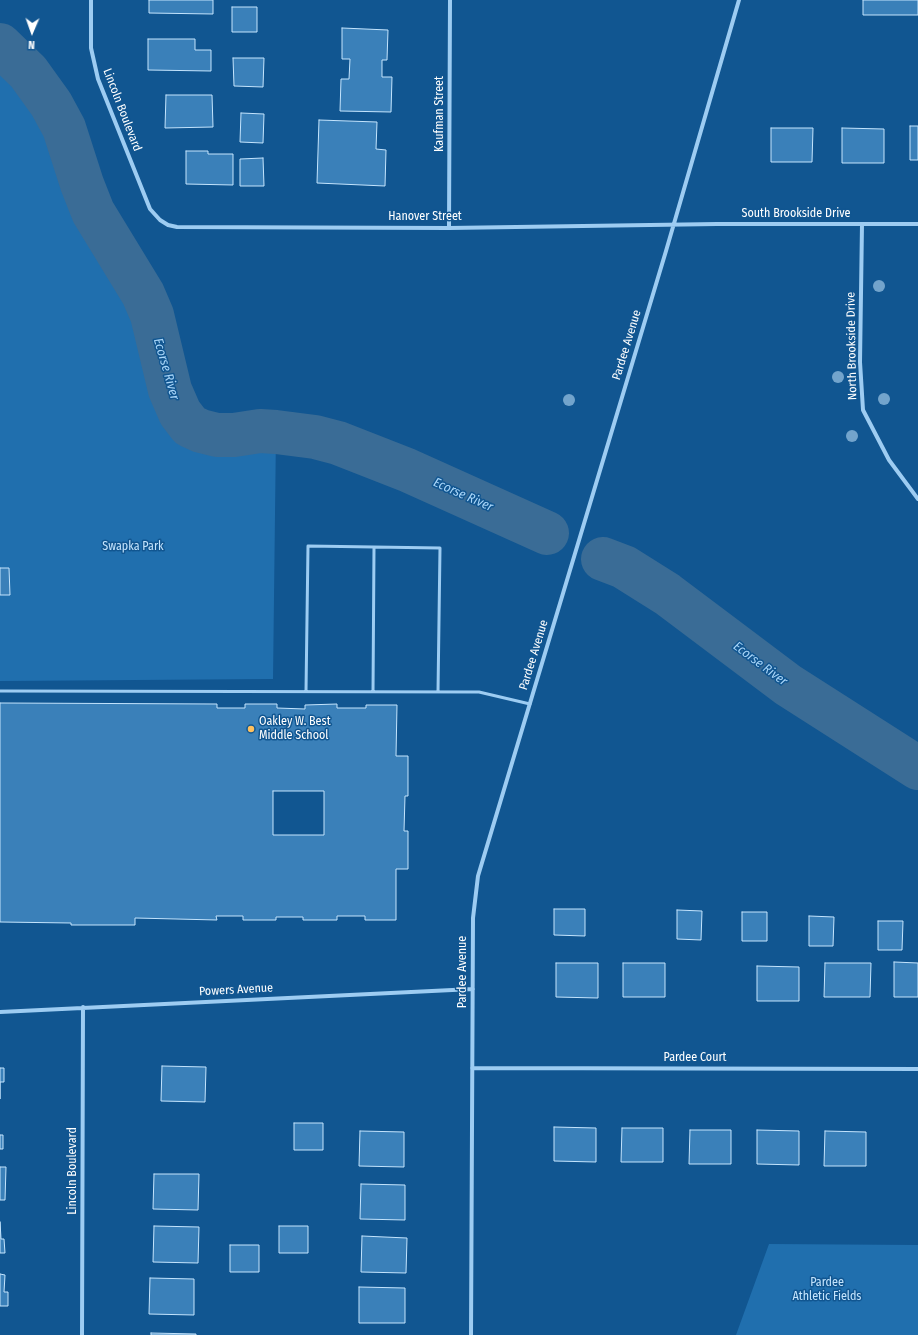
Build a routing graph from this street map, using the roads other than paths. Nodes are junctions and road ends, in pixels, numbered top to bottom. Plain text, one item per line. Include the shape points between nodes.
1 (91, 0) edge
2 (450, 0) edge
3 (739, 0) edge
4 (673, 224) junction
5 (862, 224) junction
6 (918, 224) edge
7 (177, 227) joint
8 (449, 228) junction
9 (918, 499) edge
10 (374, 548) junction
11 (0, 691) edge
12 (306, 691) junction
13 (374, 692) junction
14 (438, 692) junction
15 (530, 704) junction
16 (473, 988) junction
17 (83, 1007) junction
18 (0, 1012) edge
19 (472, 1068) junction
20 (918, 1069) edge
21 (82, 1335) edge
22 (471, 1335) edge

1 - 7 street, Lincoln Boulevard via 91,48 98,79 150,209 160,220
2 - 8 street, Kaufman Street
3 - 4 street, Pardee Avenue
4 - 5 street, South Brookside Drive
4 - 8 street, Hanover Street
4 - 15 street, Pardee Avenue
5 - 6 street, South Brookside Drive
5 - 9 street, North Brookside Drive via 860,362 863,410 889,460
7 - 8 street, Hanover Street
10 - 12 lane via 308,546
10 - 13 lane
10 - 14 lane via 440,548
11 - 12 lane
12 - 13 lane
13 - 14 lane
14 - 15 lane via 479,692
15 - 16 street, Pardee Avenue via 478,876 473,918
16 - 17 street, Powers Avenue
16 - 19 street, Pardee Avenue
17 - 18 street, Powers Avenue
17 - 21 street, Lincoln Boulevard
19 - 20 street, Pardee Court
19 - 22 street, Pardee Avenue

